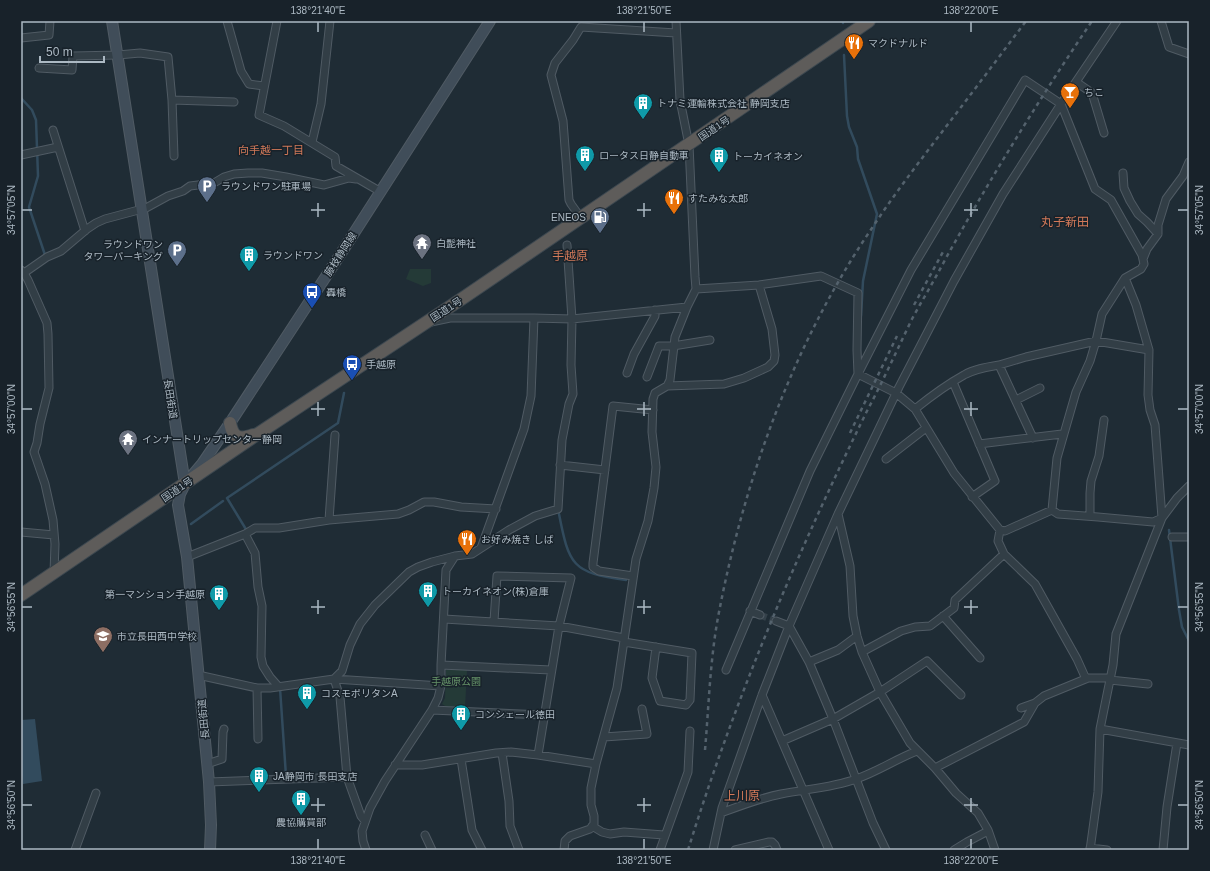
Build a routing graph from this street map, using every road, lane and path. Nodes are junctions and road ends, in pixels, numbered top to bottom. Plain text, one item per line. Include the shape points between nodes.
1 (50, 21) edge
2 (112, 21) edge
3 (226, 21) edge
4 (277, 21) edge
5 (330, 21) edge
6 (490, 21) edge
7 (676, 21) edge
8 (869, 21) edge
9 (1117, 21) edge
10 (1161, 21) edge
11 (676, 33) junction
12 (21, 38) edge
13 (1189, 54) edge
14 (118, 55) junction
15 (39, 68) dead end
16 (1076, 82) junction
17 (264, 86) junction
18 (172, 100) junction
19 (234, 102) dead end
20 (1061, 104) junction
21 (53, 130) dead end
22 (1104, 133) dead end
23 (312, 142) junction
24 (689, 145) junction
25 (58, 147) junction
26 (21, 155) edge
27 (174, 156) dead end
28 (1189, 162) edge
29 (1123, 172) dead end
30 (356, 179) junction
31 (381, 192) junction
32 (141, 209) junction
33 (581, 218) junction
34 (85, 231) junction
35 (1158, 234) junction
36 (567, 245) dead end
37 (1143, 259) junction
38 (23, 272) edge
39 (1125, 278) junction
40 (759, 285) junction
41 (696, 289) junction
42 (687, 307) junction
43 (655, 310) junction
44 (534, 318) junction
45 (572, 319) junction
46 (423, 324) junction
47 (710, 340) dead end
48 (1096, 341) junction
49 (673, 346) junction
50 (1149, 350) junction
51 (999, 365) junction
52 (627, 373) dead end
53 (858, 374) junction
54 (647, 377) dead end
55 (953, 382) junction
56 (667, 386) junction
57 (1040, 388) dead end
58 (896, 392) junction
59 (1016, 400) junction
60 (915, 409) junction
61 (653, 410) junction
62 (1104, 420) dead end
63 (230, 423) junction
64 (926, 428) junction
65 (1062, 434) junction
66 (256, 435) junction
67 (335, 435) dead end
68 (1033, 438) junction
69 (979, 444) junction
70 (886, 459) dead end
71 (560, 465) junction
72 (605, 470) junction
73 (185, 484) junction
74 (1189, 486) edge
75 (972, 496) junction
76 (496, 509) junction
77 (1052, 510) junction
78 (838, 514) junction
79 (1090, 516) junction
80 (1162, 518) junction
81 (329, 520) junction
82 (1000, 530) junction
83 (21, 532) edge
84 (245, 534) junction
85 (54, 536) junction
86 (1189, 537) edge
87 (1172, 538) dead end
88 (481, 548) junction
89 (1004, 554) junction
90 (455, 556) junction
91 (187, 557) junction
92 (54, 573) junction
93 (633, 576) junction
94 (21, 595) edge
95 (750, 611) junction
96 (760, 615) tunnel mouth
97 (943, 616) junction
98 (444, 619) junction
99 (494, 621) junction
100 (776, 621) tunnel mouth
101 (559, 626) junction
102 (789, 626) junction
103 (857, 636) junction
104 (624, 640) junction
105 (656, 647) junction
106 (862, 652) junction
107 (980, 658) dead end
108 (808, 662) junction
109 (441, 665) junction
110 (551, 670) junction
111 (726, 670) dead end
112 (198, 675) junction
113 (334, 679) junction
114 (1086, 679) junction
115 (1110, 679) junction
116 (1148, 684) dead end
117 (278, 686) junction
118 (441, 686) junction
119 (257, 688) junction
120 (880, 692) junction
121 (762, 695) junction
122 (961, 695) dead end
123 (1034, 703) junction
124 (642, 708) dead end
125 (1021, 708) dead end
126 (432, 710) junction
127 (544, 715) junction
128 (833, 719) junction
129 (224, 729) dead end
130 (1100, 729) junction
131 (690, 731) dead end
132 (604, 737) junction
133 (258, 739) dead end
134 (782, 741) junction
135 (1177, 743) junction
136 (1189, 745) edge
137 (917, 751) junction
138 (502, 753) junction
139 (538, 755) junction
140 (461, 759) junction
141 (207, 764) junction
142 (596, 764) junction
143 (395, 765) junction
144 (935, 768) junction
145 (347, 777) junction
146 (856, 779) junction
147 (209, 782) junction
148 (804, 791) junction
149 (96, 793) dead end
150 (720, 813) junction
151 (365, 820) junction
152 (592, 826) junction
153 (988, 831) junction
154 (425, 835) dead end
155 (664, 835) junction
156 (716, 849) edge
157 (957, 849) edge
158 (1090, 849) edge
159 (75, 850) edge
160 (210, 850) edge
161 (366, 850) edge
162 (432, 850) edge
163 (482, 850) edge
164 (520, 850) edge
165 (564, 850) edge
166 (660, 850) edge
167 (734, 850) edge
168 (777, 850) edge
169 (830, 850) edge
170 (886, 850) edge
171 (995, 850) edge
172 (1107, 850) edge
173 (1163, 850) edge

1 - 12 street via 49,35
2 - 14 main road, 長田街道
3 - 17 street via 241,71 249,84
4 - 17 street
5 - 23 street via 322,104
6 - 31 main road, 藤枝静岡線
7 - 11 street
8 - 24 highway, 国道1号
9 - 16 street
10 - 13 street via 1169,47
11 - 24 street via 680,100
11 - 33 street via 581,27 555,62 551,75 563,121 570,200
14 - 15 street via 73,56 72,70
14 - 18 street via 140,53 168,57
14 - 32 main road, 長田街道
16 - 20 street
16 - 22 street via 1092,94
17 - 23 street via 259,116 284,126
18 - 19 street
18 - 27 street
20 - 37 street via 1096,189 1111,200
20 - 53 street via 1025,80 911,270
20 - 58 street via 1003,194
21 - 25 street
23 - 30 street via 335,157 336,166
24 - 33 highway, 国道1号
24 - 41 street
25 - 26 street
25 - 34 street
28 - 35 street via 1183,176 1166,200
29 - 35 street via 1124,188 1130,201 1138,214
30 - 31 street
30 - 32 street via 349,178 324,185 262,173 234,174 214,183 190,186
31 - 63 main road, 藤枝静岡線
32 - 34 street via 105,219
32 - 73 main road, 長田街道
33 - 46 highway, 国道1号
34 - 38 street via 61,251
35 - 37 street
36 - 45 street
37 - 39 street via 1144,264 1141,268
38 - 85 street via 48,334 49,388 34,452 48,497
39 - 48 street via 1102,314
39 - 50 street
40 - 41 street
40 - 53 street via 821,276 858,293
40 - 56 street via 772,329 774,361 762,370 724,384
41 - 42 street
42 - 43 street
42 - 49 street
43 - 45 street
43 - 52 street
44 - 45 street
44 - 46 street via 450,318
44 - 76 street via 531,396 524,429
45 - 71 street via 573,394 562,440
46 - 66 highway, 国道1号
47 - 49 street
48 - 50 street
48 - 51 street
48 - 65 street
49 - 54 street via 659,346
49 - 56 street via 670,380
50 - 80 street via 1148,395 1155,425
51 - 55 street via 964,374
51 - 59 street
53 - 58 street
53 - 95 street via 810,471
55 - 60 street
55 - 69 street
56 - 61 street via 655,393
57 - 59 street
58 - 60 street
58 - 78 street
59 - 68 street
60 - 64 street
61 - 72 street via 613,406
61 - 93 street via 655,481 648,521
62 - 79 street via 1099,456 1091,481
63 - 66 highway via 237,437
63 - 73 main road, 藤枝静岡線
64 - 70 street
64 - 75 street via 954,473
65 - 68 street
65 - 77 street
66 - 73 highway, 国道1号
67 - 81 street
68 - 69 street
69 - 75 street via 995,481
71 - 72 street
71 - 88 street via 558,509 535,516
72 - 93 street via 593,567 599,571
73 - 91 main road, 長田街道 via 178,505
73 - 92 highway, 国道1号
74 - 80 street
75 - 82 street
76 - 81 street via 424,502 398,514
76 - 88 street
77 - 79 street via 1058,514
77 - 82 street via 1013,528
78 - 102 street
78 - 103 street via 850,566
79 - 80 street via 1154,522
80 - 115 street via 1116,634
81 - 84 street via 279,528 255,528
82 - 89 street via 998,542
83 - 85 street
84 - 91 street
84 - 117 street via 255,553 262,606 261,657 263,666
85 - 92 street
86 - 87 street
88 - 90 street via 472,554
89 - 97 street via 956,600 954,608
89 - 114 street via 1035,584 1078,659
90 - 98 street via 446,570
90 - 113 street via 418,567 394,585 360,624 342,671
91 - 112 main road, 長田街道
92 - 94 highway, 国道1号
93 - 104 street
95 - 96 street
95 - 111 street
97 - 106 street via 930,626 901,631
97 - 107 street
98 - 99 street
98 - 109 street
99 - 101 street
99 - 101 street via 498,576 571,578
100 - 102 street
101 - 104 street
101 - 110 street
102 - 108 street
102 - 121 street
103 - 106 street
103 - 108 street via 838,650
104 - 105 street
104 - 132 street via 617,688
105 - 105 street via 652,678 660,701 686,705 690,700 692,653
106 - 120 street
108 - 128 street
109 - 110 street
109 - 118 street
110 - 127 street
112 - 119 street
112 - 141 main road, 長田街道
113 - 117 street
113 - 118 street
113 - 145 street via 340,697
114 - 115 street
114 - 123 street via 1044,696
115 - 116 street
115 - 130 street
117 - 119 street
118 - 126 street
119 - 133 street
120 - 122 street via 927,661
120 - 128 street
120 - 137 street via 910,744
121 - 134 street
121 - 150 street
123 - 125 street
123 - 144 street via 1024,722
124 - 132 street via 647,734
126 - 127 street
126 - 143 street
127 - 139 street
128 - 134 street
128 - 146 street
129 - 141 street via 222,759
130 - 135 street
130 - 158 street via 1098,792
131 - 155 street via 688,772
132 - 142 street
134 - 148 street
135 - 136 street
135 - 173 street
137 - 144 street
137 - 146 street
138 - 139 street
138 - 140 street
138 - 164 street via 513,800 510,826
139 - 142 street
140 - 143 street via 422,765
140 - 163 street via 472,830
141 - 147 main road, 長田街道
142 - 152 street via 591,788 594,816
143 - 151 street via 375,796
144 - 153 street via 956,793 978,813
145 - 147 street
145 - 151 street via 361,816
146 - 148 street
146 - 170 street
147 - 160 main road, 長田街道
148 - 150 street via 782,794
148 - 169 street
149 - 159 street
150 - 156 street
151 - 161 street via 362,831
152 - 155 street via 610,834 624,832
152 - 165 street via 585,832 570,836 565,841
153 - 157 street
153 - 171 street
154 - 162 street
155 - 166 street
158 - 172 street
167 - 168 street via 772,842

